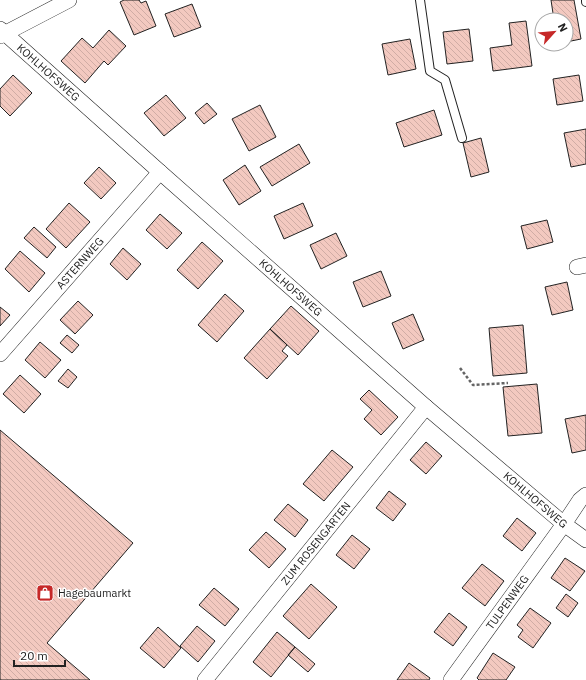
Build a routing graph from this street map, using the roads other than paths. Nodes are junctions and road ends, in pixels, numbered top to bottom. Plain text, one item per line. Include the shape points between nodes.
1 (69, 0) edge
2 (420, 0) edge
3 (1, 33) edge
4 (462, 138) dead end
5 (160, 172) junction
6 (0, 354) edge
7 (426, 407) junction
8 (586, 495) edge
9 (564, 524) junction
10 (586, 540) edge
11 (205, 680) edge
12 (451, 680) edge

1 - 3 street
2 - 4 lane via 430,71 445,80
3 - 5 street, KOHLHOFSWEG
5 - 6 street, ASTERNWEG
5 - 7 street, KOHLHOFSWEG
7 - 9 street, KOHLHOFSWEG
7 - 11 street, ZUM ROSENGARTEN
8 - 9 street, TULPENWEG
9 - 10 street, KOHLHOFSWEG
9 - 12 street, TULPENWEG

